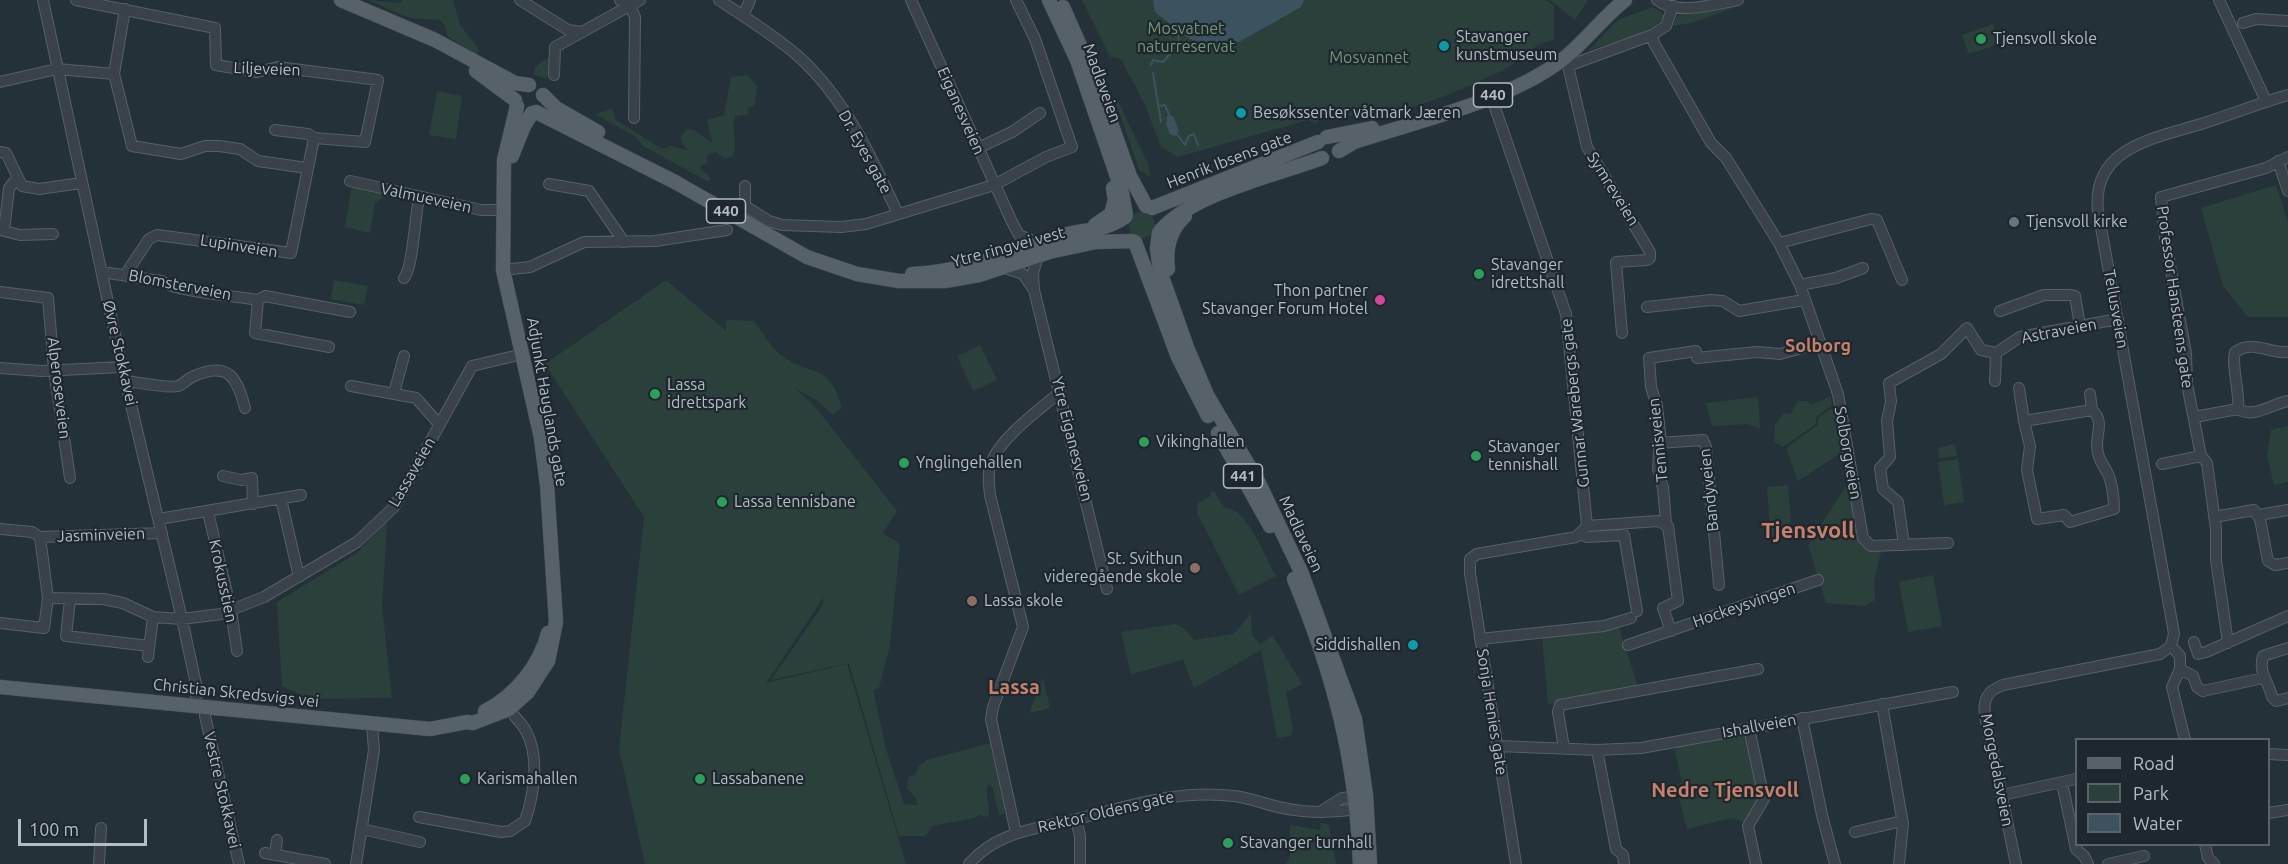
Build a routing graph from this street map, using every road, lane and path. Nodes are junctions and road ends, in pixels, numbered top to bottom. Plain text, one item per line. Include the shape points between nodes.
1 (43, 0) edge
2 (76, 0) edge
3 (341, 0) edge
4 (520, 0) edge
5 (720, 0) edge
6 (750, 0) edge
7 (910, 0) edge
8 (1016, 0) edge
9 (1049, 0) edge
10 (1059, 0) edge
11 (1613, 0) edge
12 (1624, 0) edge
13 (1657, 0) edge
14 (1738, 0) edge
15 (2219, 0) edge
16 (630, 2) edge
17 (1671, 3) edge
18 (125, 9) junction
19 (743, 16) junction
20 (2288, 21) edge
21 (2243, 23) dead end
22 (583, 32) junction
23 (422, 35) junction
24 (1652, 35) junction
25 (57, 69) junction
26 (114, 74) junction
27 (554, 75) dead end
28 (0, 82) edge
29 (529, 85) junction
30 (543, 95) junction
31 (2288, 95) edge
32 (1491, 96) junction
33 (2266, 101) junction
34 (516, 103) junction
35 (534, 113) junction
36 (1040, 113) dead end
37 (634, 118) dead end
38 (275, 130) dead end
39 (314, 138) junction
40 (1322, 139) junction
41 (978, 148) junction
42 (1339, 151) junction
43 (0, 152) edge
44 (1322, 158) junction
45 (2283, 159) edge
46 (307, 168) junction
47 (1115, 170) junction
48 (17, 178) junction
49 (350, 181) dead end
50 (81, 183) junction
51 (549, 184) dead end
52 (994, 185) junction
53 (744, 186) dead end
54 (2288, 191) edge
55 (419, 198) junction
56 (1198, 205) junction
57 (503, 207) junction
58 (1149, 207) junction
59 (898, 214) junction
60 (1125, 216) junction
61 (1012, 222) junction
62 (728, 230) dead end
63 (1160, 232) junction
64 (1070, 233) junction
65 (53, 234) dead end
66 (624, 242) junction
67 (1134, 242) junction
68 (1779, 243) junction
69 (1038, 250) junction
70 (1006, 261) junction
71 (1863, 268) dead end
72 (503, 270) junction
73 (102, 272) junction
74 (125, 275) junction
75 (404, 278) dead end
76 (1902, 279) dead end
77 (1800, 285) junction
78 (1166, 289) junction
79 (1034, 290) junction
80 (0, 292) edge
81 (258, 300) junction
82 (1804, 300) junction
83 (1647, 308) dead end
84 (2000, 311) dead end
85 (350, 312) dead end
86 (2118, 319) junction
87 (2080, 327) junction
88 (1622, 333) dead end
89 (1821, 343) junction
90 (329, 347) dead end
91 (1996, 352) junction
92 (2288, 352) edge
93 (524, 354) junction
94 (404, 356) dead end
95 (122, 367) junction
96 (0, 368) edge
97 (54, 370) junction
98 (126, 381) junction
99 (1995, 381) dead end
100 (351, 386) dead end
101 (2019, 388) dead end
102 (394, 393) junction
103 (1060, 393) junction
104 (2090, 394) dead end
105 (2288, 401) edge
106 (246, 408) dead end
107 (2238, 409) junction
108 (2092, 410) junction
109 (2194, 417) junction
110 (2024, 422) junction
111 (439, 424) junction
112 (1658, 443) junction
113 (2201, 456) junction
114 (2162, 464) dead end
115 (223, 476) dead end
116 (70, 478) dead end
117 (301, 495) dead end
118 (281, 499) junction
119 (253, 504) junction
120 (2288, 510) edge
121 (208, 512) junction
122 (2259, 515) junction
123 (2214, 517) junction
124 (159, 519) junction
125 (1666, 523) junction
126 (0, 529) edge
127 (1584, 530) junction
128 (162, 533) junction
129 (40, 537) junction
130 (1948, 543) dead end
131 (1904, 545) junction
132 (2288, 563) edge
133 (299, 577) junction
134 (1818, 580) dead end
135 (1719, 585) dead end
136 (1107, 589) dead end
137 (48, 598) junction
138 (70, 600) junction
139 (231, 610) junction
140 (2288, 616) edge
141 (153, 617) junction
142 (182, 619) junction
143 (0, 623) edge
144 (1671, 632) junction
145 (1480, 639) junction
146 (2194, 642) dead end
147 (2228, 643) junction
148 (1628, 645) dead end
149 (2171, 646) junction
150 (2288, 648) edge
151 (237, 651) dead end
152 (1758, 669) dead end
153 (2180, 669) junction
154 (2263, 678) junction
155 (0, 687) edge
156 (1953, 692) dead end
157 (2288, 698) edge
158 (512, 703) junction
159 (1882, 704) junction
160 (195, 705) junction
161 (205, 716) dead end
162 (1802, 718) junction
163 (386, 726) junction
164 (1749, 728) junction
165 (2185, 738) edge
166 (1498, 746) junction
167 (1564, 748) junction
168 (1597, 750) junction
169 (2270, 754) edge
170 (2288, 754) edge
171 (2075, 779) edge
172 (2062, 783) junction
173 (2002, 795) junction
174 (1359, 800) junction
175 (2288, 810) edge
176 (2270, 813) edge
177 (419, 817) dead end
178 (1076, 820) junction
179 (1902, 821) junction
180 (101, 828) dead end
181 (362, 829) junction
182 (1855, 832) dead end
183 (1016, 833) junction
184 (277, 840) dead end
185 (420, 842) dead end
186 (2075, 844) edge
187 (2075, 846) edge
188 (2205, 846) edge
189 (2144, 856) dead end
190 (99, 864) edge
191 (238, 864) edge
192 (325, 864) edge
193 (356, 864) edge
194 (969, 864) edge
195 (1080, 864) edge
196 (1360, 864) edge
197 (1370, 864) edge
198 (1516, 864) edge
199 (1624, 864) edge
200 (1756, 864) edge
201 (1835, 864) edge
202 (1899, 864) edge
203 (2016, 864) edge
204 (2088, 864) edge
205 (2108, 864) edge
206 (2214, 864) edge

1 - 25 street, Øvre Stokkavei
2 - 18 street, Liljeveien
3 - 23 main road, 440
4 - 22 street via 568,30
5 - 19 street, Dr. Eyes gate
6 - 19 street
7 - 41 street, Eiganesveien
8 - 52 street via 1035,39 1072,147
9 - 47 main road, Madlaveien / 441 via 1077,60
10 - 58 main road, Madlaveien / 441 via 1097,84 1130,176
11 - 40 main road, Henrik Ibsens gate / 440 via 1570,44 1515,79 1383,124
12 - 32 main road, 440 via 1562,60
13 - 17 street via 1665,5
14 - 17 street via 1688,8
15 - 33 street
16 - 22 street
16 - 37 street via 635,17
17 - 24 street via 1666,26
18 - 26 street
18 - 39 street, Liljeveien via 215,28 216,65 257,72 278,67 378,80 365,142
19 - 59 street, Dr. Eyes gate via 799,57 845,112
20 - 21 street via 2256,19
22 - 27 street via 555,47
23 - 29 main road, 440 via 515,83
23 - 34 main road, 440
24 - 68 street, Solborgveien via 1711,142 1726,158
24 - 88 street, Symreveien via 1568,66 1587,147 1650,252 1647,260 1616,262
25 - 26 street
25 - 28 street
25 - 50 street, Øvre Stokkavei
26 - 46 street via 132,146 182,154 208,145 219,146 240,149 258,161
29 - 30 main road, 440 via 538,87
29 - 34 main road via 518,90
30 - 35 main road via 543,103
30 - 70 main road, Ytre ringvei vest / 440 via 556,108 836,264 876,273 921,274
31 - 33 street, Tellusveien
32 - 42 main road, 440 via 1354,142
32 - 127 street, Gunnar Warebergs gate via 1566,314
33 - 86 street, Tellusveien via 2134,145 2105,170 2097,196
34 - 35 main road, 440 via 524,113
34 - 57 main road, Adjunkt Hauglands gate via 504,160
35 - 57 main road, Adjunkt Hauglands gate via 515,143
35 - 70 main road, Ytre ringvei vest / 440 via 675,182 807,257 842,270 926,282 971,277
36 - 41 street
38 - 39 street, Liljeveien
39 - 46 street, Lupinveien
40 - 42 main road via 1336,141
40 - 44 main road via 1316,149
40 - 58 main road, Henrik Ibsens gate / 440
41 - 52 street, Eiganesveien
42 - 44 main road, 440 via 1332,159
43 - 48 street via 6,153
44 - 56 main road, Henrik Ibsens gate / 440 via 1243,184
45 - 54 street
45 - 109 street, Professor Hansteens gate via 2266,168 2161,197
46 - 74 street, Lupinveien via 291,253 157,235 145,245
47 - 60 main road, Madlaveien / 441
47 - 64 main road, 441 via 1111,180 1115,200 1111,214 1100,223
48 - 50 street via 22,186 39,189
48 - 65 street via 9,188 4,231 21,235 41,230
49 - 55 street, Valmueveien
50 - 73 street, Øvre Stokkavei
51 - 66 street via 589,190
52 - 59 street
52 - 61 street, Eiganesveien
53 - 59 street via 745,206 782,225 841,227
55 - 57 street, Valmueveien via 481,210
55 - 75 street via 410,269
56 - 63 main road, Henrik Ibsens gate / 440 via 1175,216
56 - 78 main road, 441 via 1171,236
57 - 72 main road, Adjunkt Hauglands gate
58 - 60 main road via 1135,207
58 - 63 main road, 441 via 1160,218
60 - 64 main road, Ytre ringvei vest / 440 via 1101,230
60 - 67 main road, 441 via 1123,228
61 - 69 street, Eiganesveien via 1019,235
61 - 70 street via 1015,236
62 - 66 street
63 - 67 main road via 1150,242
63 - 78 main road, Madlaveien / 441 via 1158,263
64 - 69 main road, Ytre ringvei vest / 440
66 - 72 street via 584,242 530,267
67 - 69 main road, Ytre ringvei vest / 440 via 1096,242
67 - 174 main road, Madlaveien / 441 via 1187,377 1264,514 1300,593 1340,708
68 - 76 street via 1877,220
68 - 77 street, Solborgveien
69 - 70 main road, Ytre ringvei vest / 440
69 - 79 street, Ytre Eiganesveien
70 - 79 street via 1023,274
71 - 77 street
72 - 93 main road, Adjunkt Hauglands gate
73 - 74 street, Blomsterveien
73 - 95 street, Øvre Stokkavei
74 - 81 street, Blomsterveien
77 - 82 street, Solborgveien
78 - 174 main road, Madlaveien / 441 via 1207,395 1258,481 1323,626 1355,719
79 - 103 street, Ytre Eiganesveien
80 - 97 street, Alperoseveien via 48,298
81 - 85 street, Blomsterveien via 265,296
81 - 90 street via 255,333
82 - 83 street via 1739,311 1723,301
82 - 89 street, Solborgveien
84 - 87 street via 2044,295 2071,295 2075,296
86 - 87 street, Astraveien
86 - 149 street, Tellusveien via 2174,634
87 - 91 street, Astraveien via 2020,337
89 - 112 street, Tennisveien via 1780,354 1757,352 1697,358 1696,351 1649,358 1651,387 1658,406
89 - 131 street, Solborgveien via 1838,394 1863,538 1871,546
91 - 99 street
91 - 131 street via 1981,350 1971,325 1941,354 1889,383 1890,457 1880,468 1883,489 1898,502
92 - 107 street via 2277,353 2262,346 2235,352
93 - 111 street, Lassaveien via 472,366
93 - 158 main road, Adjunkt Hauglands gate via 547,485 556,622 548,661
94 - 102 street
95 - 97 street
95 - 98 street, Øvre Stokkavei
96 - 97 street
97 - 116 street, Alperoseveien
98 - 106 street via 178,386 193,376 226,372 239,384
98 - 124 street, Øvre Stokkavei
100 - 102 street
101 - 110 street
102 - 111 street via 419,399
103 - 136 street, Ytre Eiganesveien
103 - 183 street via 998,450 988,475 1023,627 992,718
104 - 108 street
105 - 107 street via 2255,412
107 - 109 street
108 - 110 street
108 - 110 street via 2098,415 2097,446 2100,462 2109,474 2114,510 2070,522 2064,515 2037,519 2027,470 2030,446
109 - 113 street, Professor Hansteens gate
111 - 133 street, Lassaveien via 394,507 357,542
112 - 125 street, Tennisveien
112 - 135 street, Bandyveien via 1703,440 1707,447
113 - 114 street
113 - 123 street, Professor Hansteens gate via 2207,463
115 - 119 street via 252,478
117 - 118 street
118 - 119 street
118 - 133 street
119 - 121 street
120 - 122 street
121 - 124 street
121 - 139 street, Krokusstien
122 - 123 street via 2253,510
122 - 132 street via 2268,561 2275,565
123 - 147 street, Professor Hansteens gate
124 - 128 street, Øvre Stokkavei
125 - 127 street via 1616,522
125 - 144 street, Hockeysvingen via 1678,601 1663,608
126 - 129 street, Jasminveien via 32,532
127 - 145 street, Sonja Henies gate via 1470,559
127 - 145 street via 1587,537 1624,535 1634,614 1604,626
128 - 129 street, Jasminveien
128 - 142 street, Øvre Stokkavei
129 - 137 street
130 - 131 street, Solborgveien
133 - 139 street, Lassaveien
134 - 144 street, Hockeysvingen
137 - 138 street
137 - 143 street via 44,628
138 - 141 street via 123,603
138 - 141 street via 66,636 149,652
139 - 142 street, Lassaveien
139 - 151 street, Krokusstien
140 - 147 street
141 - 142 street, Lassaveien
142 - 160 street, Øvre Stokkavei via 197,689
144 - 148 street, Hockeysvingen
145 - 166 street, Sonja Henies gate
146 - 147 street via 2198,654
149 - 153 street via 2180,656
149 - 173 street, Morgedalsveien via 2160,654 1993,689 1984,705
150 - 154 street via 2263,656
152 - 167 street via 1560,705
153 - 154 street via 2193,676 2203,691
153 - 165 street via 2172,687
154 - 157 street via 2272,698
155 - 160 main road, Christian Skredsvigs vei
156 - 159 street, Ishallveien
158 - 163 main road, Christian Skredsvigs vei via 473,723 430,729
158 - 177 street via 534,751 525,821 501,832
159 - 162 street, Ishallveien
159 - 179 street
160 - 163 main road, Christian Skredsvigs vei
161 - 191 street, Vestre Stokkavei
162 - 164 street, Ishallveien
162 - 201 street
163 - 181 street via 374,750
164 - 168 street, Ishallveien via 1641,748
164 - 200 street via 1764,799 1748,826
166 - 167 street, Ishallveien
166 - 198 street, Sonja Henies gate
167 - 168 street, Ishallveien
168 - 199 street via 1616,849 1623,855
169 - 170 street
171 - 172 street
172 - 173 street
172 - 186 street
173 - 203 street, Morgedalsveien
174 - 178 street, Rektor Oldens gate via 1342,798 1323,810 1300,811 1235,796 1183,794
174 - 196 main road, Madlaveien / 441
174 - 197 main road, Madlaveien / 441
175 - 176 street
178 - 183 street, Rektor Oldens gate
178 - 195 street
179 - 182 street
179 - 202 street
180 - 190 street
181 - 185 street
181 - 193 street
183 - 194 street, Rektor Oldens gate via 986,847
184 - 192 street via 270,853
187 - 204 street
188 - 206 street
189 - 205 street

